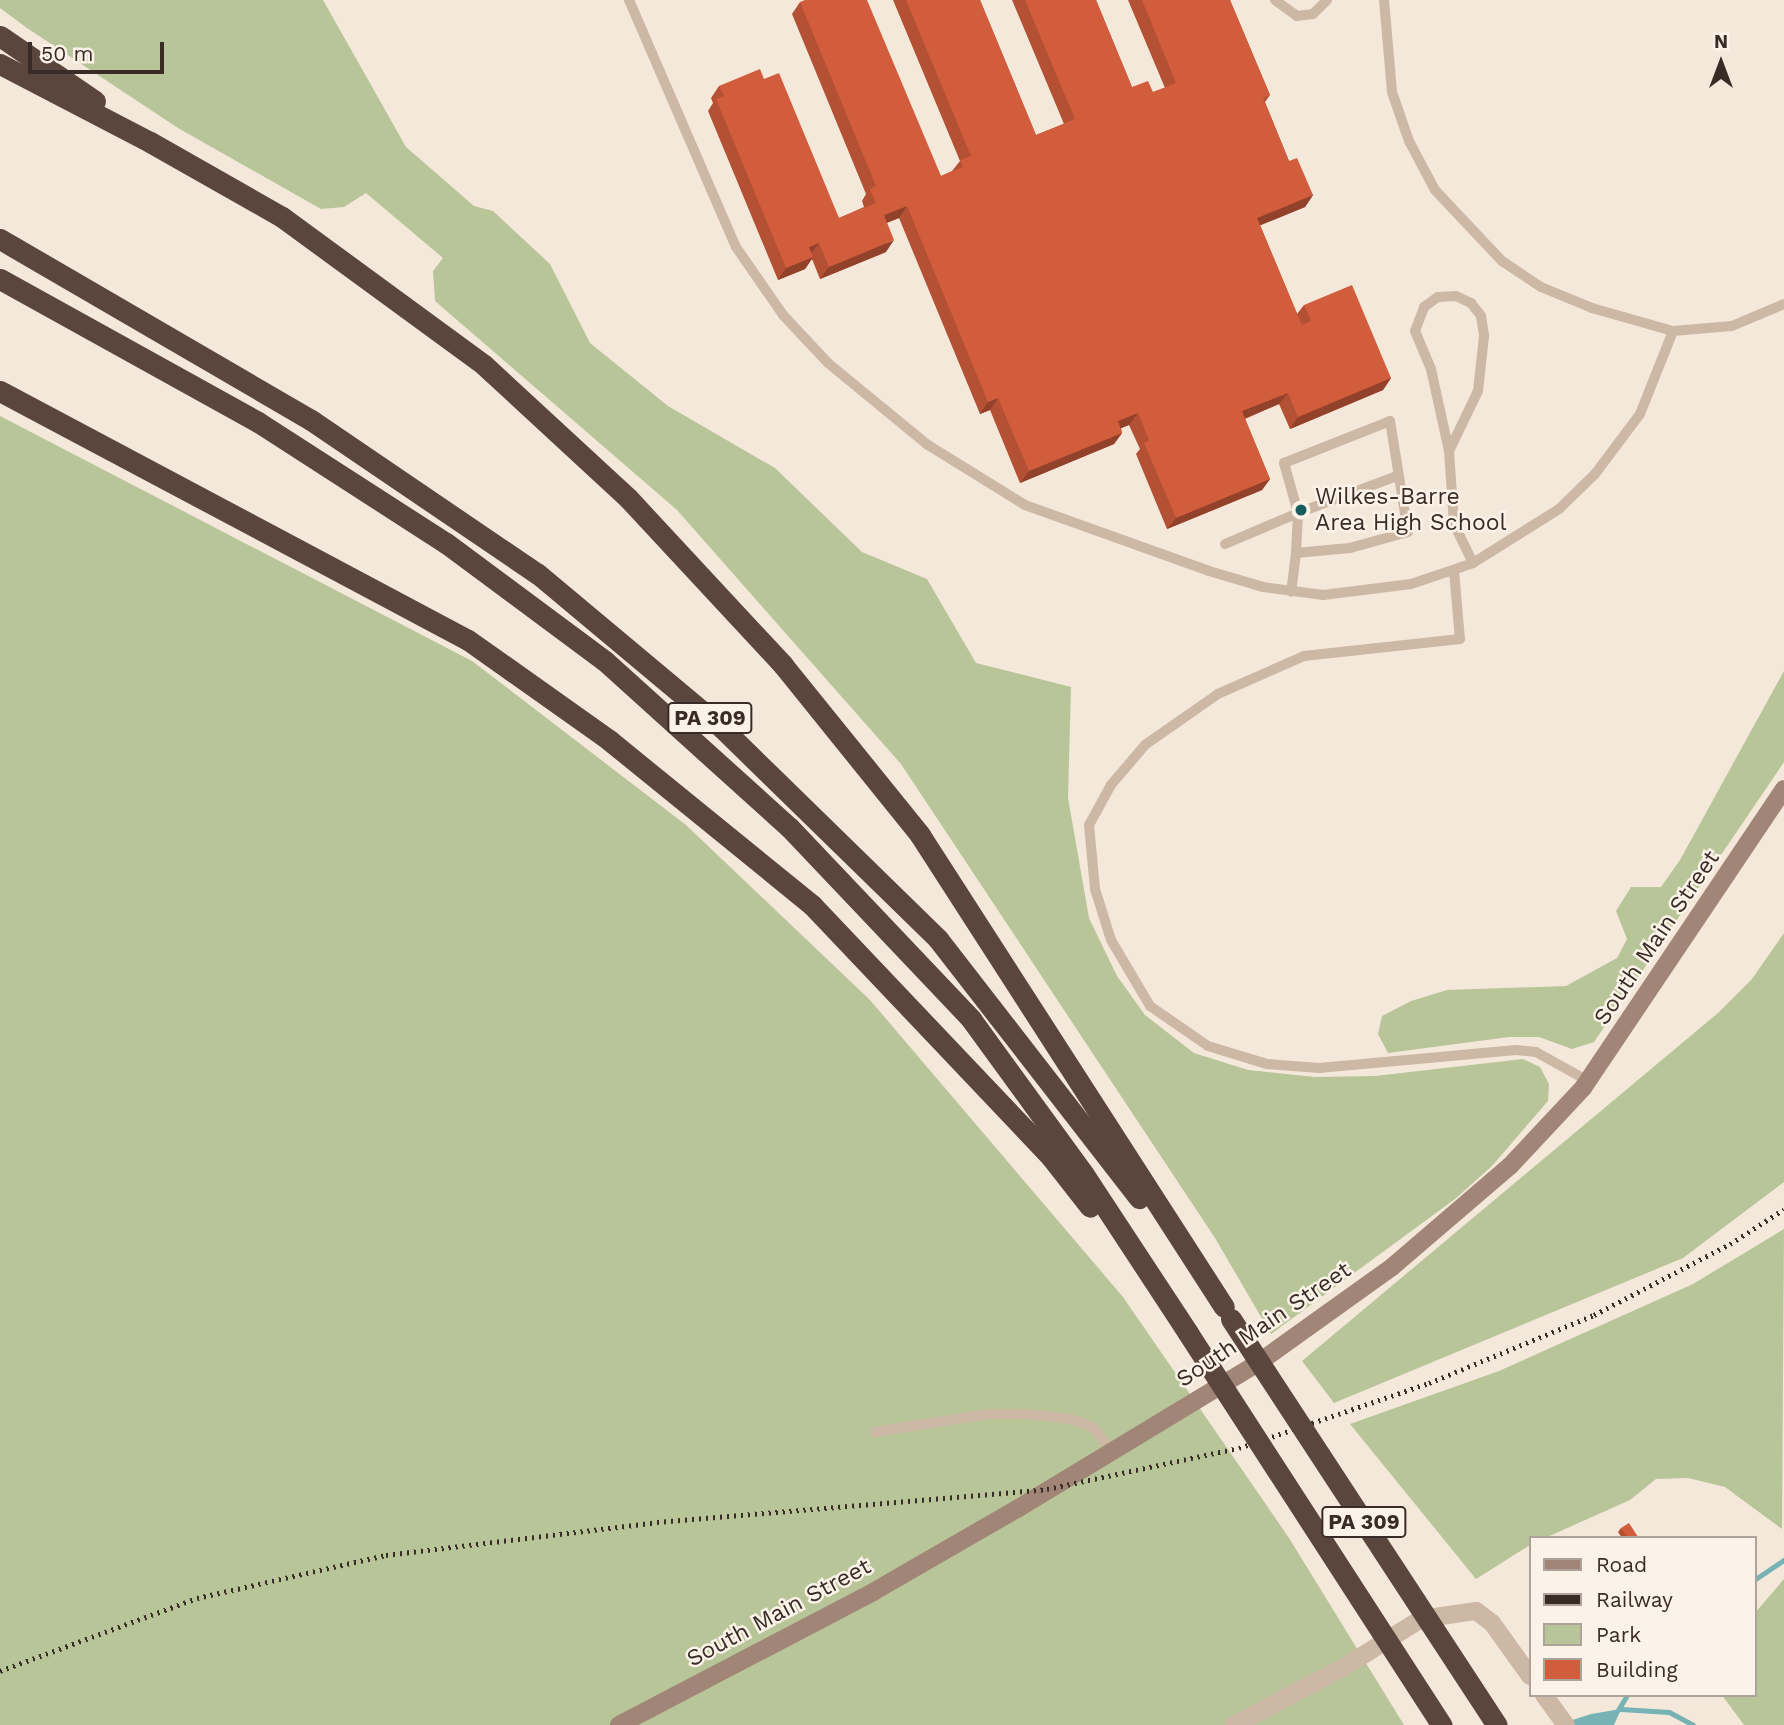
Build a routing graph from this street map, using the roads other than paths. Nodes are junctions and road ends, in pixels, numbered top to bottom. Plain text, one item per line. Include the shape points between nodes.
1 (629, 0) edge
2 (1275, 0) edge
3 (1327, 0) edge
4 (1384, 0) edge
5 (0, 36) edge
6 (0, 55) edge
7 (0, 64) edge
8 (40, 85) junction
9 (150, 142) junction
10 (0, 239) edge
11 (0, 279) edge
12 (1784, 304) edge
13 (1673, 331) junction
14 (0, 391) edge
15 (1450, 451) junction
16 (1396, 477) junction
17 (1298, 513) junction
18 (1226, 544) dead end
19 (1296, 553) junction
20 (1473, 563) junction
21 (1454, 571) junction
22 (1291, 592) junction
23 (1784, 789) edge
24 (1588, 1081) junction
25 (1228, 1313) junction
26 (1188, 1333) junction
27 (875, 1432) dead end
28 (1111, 1451) junction
29 (1349, 1584) junction
30 (1528, 1673) edge
31 (1545, 1697) edge
32 (1563, 1721) edge
33 (619, 1725) edge
34 (1234, 1725) edge
35 (1428, 1725) edge
36 (1442, 1725) edge
37 (1497, 1725) edge

1 - 22 lane via 736,247 783,315 877,408 1025,505 1209,571
2 - 3 lane via 1297,16 1313,13
4 - 13 lane via 1392,92 1405,129 1435,190 1463,224 1502,261 1541,287 1592,308
5 - 9 highway
6 - 8 highway
7 - 8 highway
8 - 9 highway
9 - 25 highway via 282,217 484,365 628,498 783,665 920,835
10 - 25 highway, PA 309 via 311,420 538,574 722,728 938,939
11 - 26 highway, PA 309 via 258,422 446,543 605,662 789,827 971,1018 1083,1173
12 - 13 lane via 1732,327
13 - 20 lane via 1640,414 1595,474 1528,532
14 - 26 highway via 468,640 609,740 812,905 1051,1157
15 - 15 lane via 1468,418 1485,362 1481,317 1471,303 1456,296 1438,297 1424,307 1415,331 1431,369
15 - 20 lane via 1454,524
16 - 17 lane
16 - 17 lane via 1390,421 1284,463
16 - 19 lane via 1408,532 1350,548
17 - 18 lane
17 - 19 lane
19 - 22 lane
20 - 21 lane
21 - 22 lane via 1364,591
21 - 24 lane via 1460,639 1304,656 1218,694 1145,745 1111,785 1088,825 1095,889 1111,940 1150,1006 1208,1046 1266,1064 1319,1069 1516,1050 1536,1052
23 - 24 main road, South Main Street
24 - 28 main road, South Main Street via 1510,1166 1382,1274 1258,1363
25 - 37 highway, PA 309, bridge
26 - 29 highway, PA 309, bridge
27 - 28 lane via 989,1414 1028,1414 1093,1427
28 - 33 main road, South Main Street via 884,1586
29 - 35 highway, bridge
29 - 36 highway, PA 309, bridge
30 - 34 street via 1492,1623 1476,1611 1420,1619 1344,1667
31 - 32 street

